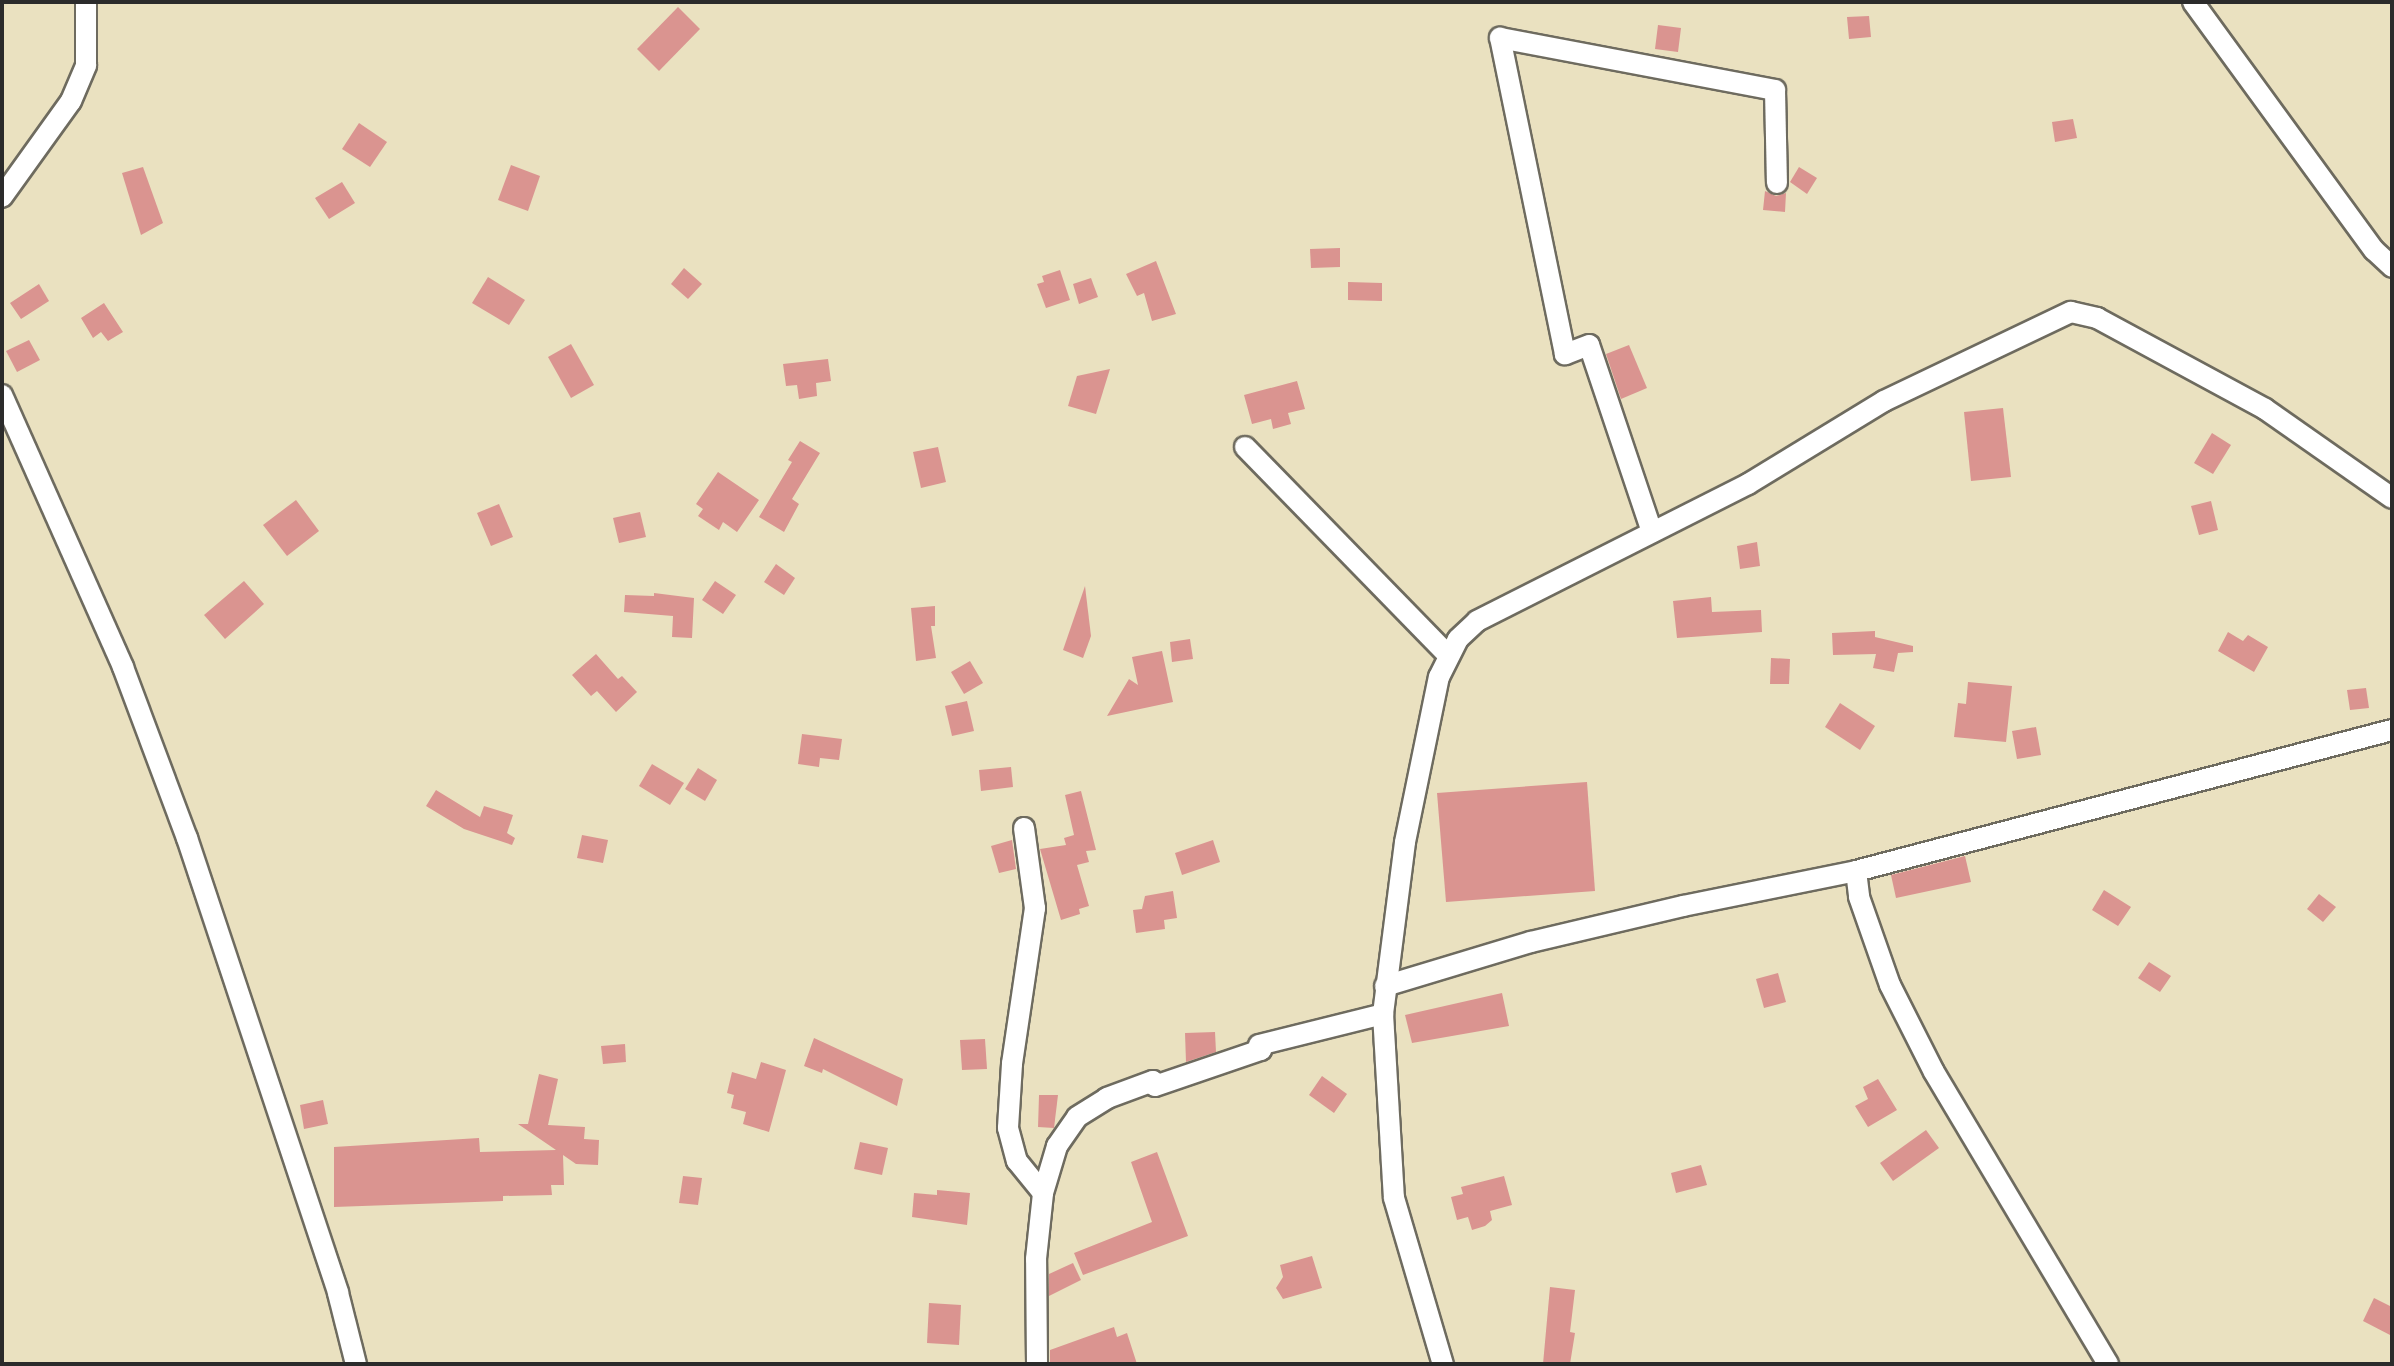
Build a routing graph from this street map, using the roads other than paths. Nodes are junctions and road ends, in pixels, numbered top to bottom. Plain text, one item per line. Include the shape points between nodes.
1 (86, 2) edge
2 (2193, 2) edge
3 (1777, 183) dead end
4 (2, 197) edge
5 (2392, 267) edge
6 (2, 395) edge
7 (1245, 447) dead end
8 (2392, 498) edge
9 (1652, 532) junction
10 (1448, 655) junction
11 (2392, 730) edge
12 (1024, 828) dead end
13 (1856, 871) junction
14 (1385, 986) junction
15 (1383, 1014) junction
16 (1043, 1193) junction
17 (353, 1364) edge
18 (1037, 1364) edge
19 (1443, 1364) edge
20 (2108, 1364) edge

1 - 4 street via 86,65 71,101
2 - 5 street via 2374,250
3 - 9 street via 1775,90 1500,38 1565,354 1589,345
6 - 17 street via 123,667 187,838 338,1293
7 - 10 street
8 - 9 street via 2265,409 2097,318 2071,312 1884,401 1748,484
9 - 10 street via 1477,621
10 - 14 street via 1412,804
11 - 13 street
12 - 16 street via 1035,908 1008,1128 1017,1161
13 - 14 street via 1531,942
13 - 20 street via 1859,897 1890,985 1934,1072
14 - 15 street
15 - 16 street via 1259,1045 1261,1050 1155,1086 1153,1081 1087,1109 1057,1146
15 - 19 street via 1394,1198
16 - 18 street via 1036,1259

